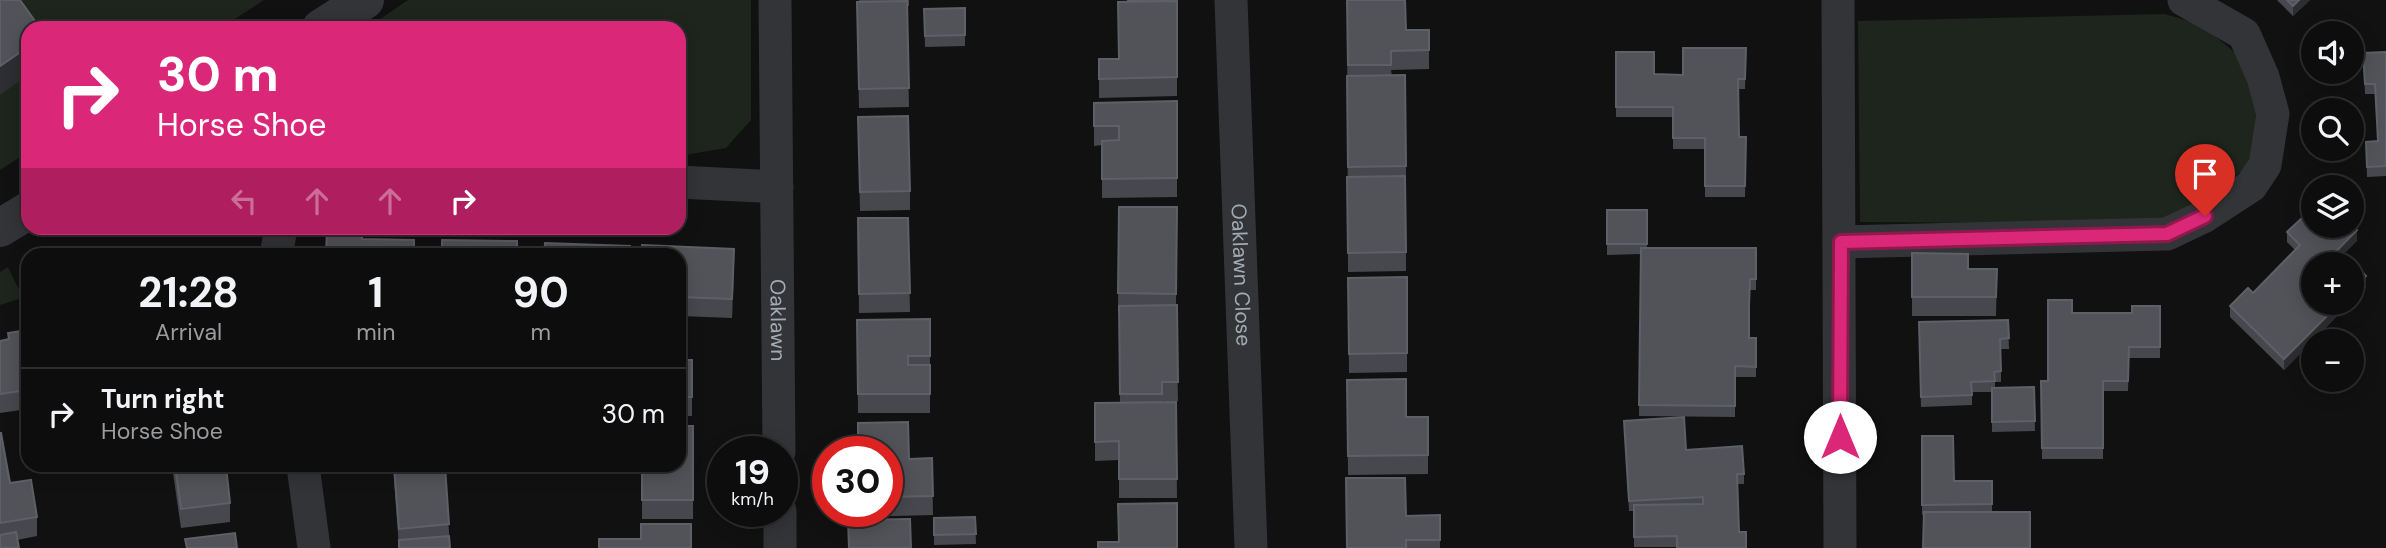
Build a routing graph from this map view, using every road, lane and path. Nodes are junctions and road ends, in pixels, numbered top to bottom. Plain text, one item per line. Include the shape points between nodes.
1 (365, 0) edge
2 (775, 0) edge
3 (1231, 0) edge
4 (1838, 0) edge
5 (2184, 0) edge
6 (332, 21) edge
7 (686, 182) edge
8 (777, 187) junction
9 (21, 215) edge
10 (0, 228) edge
11 (1841, 242) junction
12 (779, 436) edge
13 (304, 472) edge
14 (780, 527) edge
15 (314, 548) edge
16 (780, 548) edge
17 (1251, 548) edge
18 (1840, 548) edge

1 - 6 street
2 - 8 street, Oaklawn
3 - 17 street, Oaklawn Close
4 - 11 street
5 - 11 street via 2244,34 2263,77 2273,114 2265,165 2251,186 2167,234
7 - 8 street
8 - 12 street, Oaklawn
9 - 10 street
11 - 18 street
13 - 15 street
14 - 16 street

